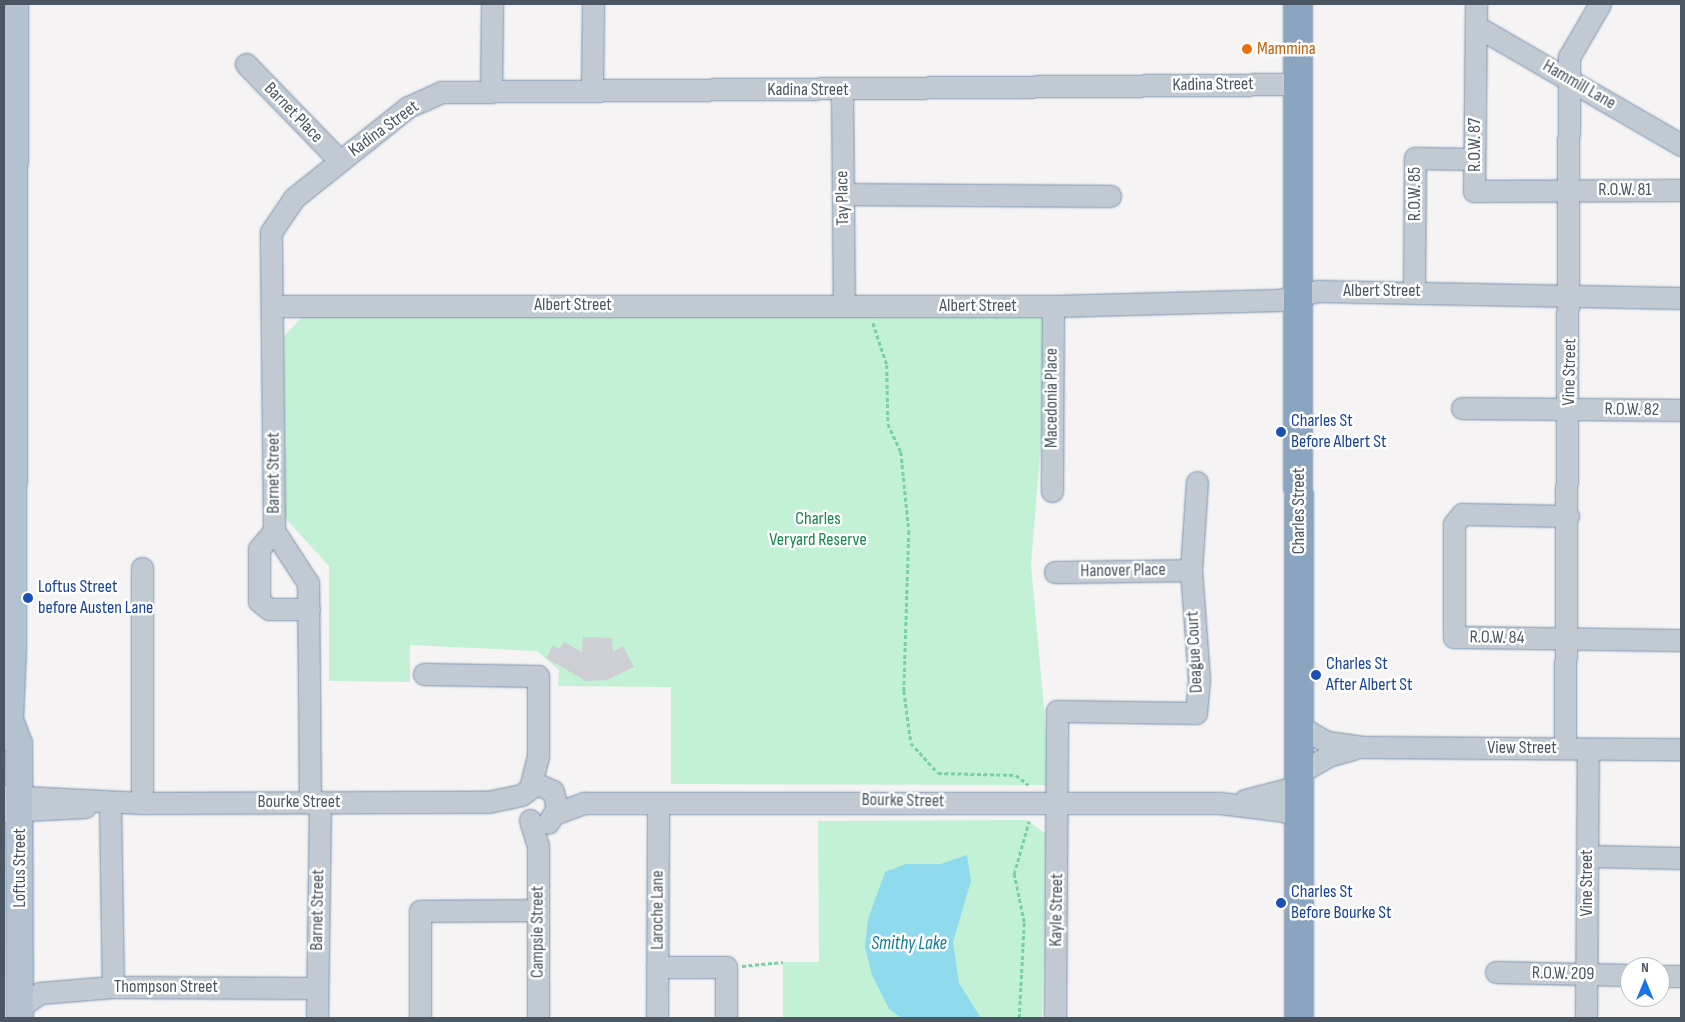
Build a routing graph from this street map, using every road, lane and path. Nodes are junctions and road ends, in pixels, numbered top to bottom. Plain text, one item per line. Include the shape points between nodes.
1 (15, 4) edge
2 (492, 4) edge
3 (593, 4) edge
4 (1298, 4) edge
5 (1476, 4) edge
6 (1600, 4) edge
7 (1476, 26) junction
8 (246, 64) dead end
9 (1569, 79) junction
10 (1298, 84) junction
11 (592, 88) junction
12 (842, 90) junction
13 (491, 91) junction
14 (1681, 145) edge
15 (1474, 158) junction
16 (340, 161) junction
17 (1570, 190) junction
18 (1681, 190) edge
19 (843, 194) junction
20 (1110, 196) dead end
21 (1414, 291) junction
22 (1299, 296) junction
23 (1570, 298) junction
24 (1681, 298) edge
25 (844, 305) junction
26 (868, 305) junction
27 (274, 306) junction
28 (1053, 306) junction
29 (9, 372) edge
30 (1462, 408) dead end
31 (1569, 408) junction
32 (1681, 410) edge
33 (1197, 482) dead end
34 (1052, 491) dead end
35 (1568, 516) junction
36 (9, 520) edge
37 (274, 531) junction
38 (142, 568) dead end
39 (1191, 570) junction
40 (1055, 572) dead end
41 (308, 609) junction
42 (1566, 639) junction
43 (1681, 640) edge
44 (9, 648) edge
45 (424, 674) dead end
46 (1299, 726) junction
47 (7, 729) edge
48 (1363, 747) junction
49 (1565, 748) junction
50 (1588, 748) junction
51 (1681, 749) edge
52 (1299, 779) junction
53 (315, 802) junction
54 (1030, 802) junction
55 (1059, 802) junction
56 (539, 803) junction
57 (658, 803) junction
58 (1220, 803) junction
59 (12, 804) edge
60 (110, 804) junction
61 (142, 804) junction
62 (1300, 818) junction
63 (4, 836) edge
64 (1587, 856) junction
65 (1681, 858) edge
66 (4, 910) edge
67 (538, 910) junction
68 (783, 962) dead end
69 (657, 967) junction
70 (726, 967) junction
71 (1496, 972) dead end
72 (1586, 975) junction
73 (1620, 975) edge
74 (113, 987) junction
75 (317, 988) junction
76 (15, 1015) edge
77 (318, 1018) edge
78 (420, 1018) edge
79 (538, 1018) edge
80 (657, 1018) edge
81 (726, 1018) edge
82 (1019, 1018) edge
83 (1054, 1018) edge
84 (1299, 1018) edge
85 (1586, 1018) edge

1 - 29 main road, Loftus Street
2 - 13 street
3 - 11 street
4 - 10 highway, Charles Street
5 - 7 street, R.O.W. 87
6 - 9 street, Vine Street via 1568,57
7 - 9 street, Hammill Lane
7 - 15 street, R.O.W. 87
8 - 16 street, Barnet Place
9 - 14 street, Hammill Lane
9 - 17 street, Vine Street
10 - 12 street, Kadina Street
10 - 22 highway, Charles Street
11 - 12 street, Kadina Street
11 - 13 street, Kadina Street
12 - 19 street, Tay Place
13 - 16 street, Kadina Street via 441,92 416,103
15 - 17 street, R.O.W. 87 via 1474,191
15 - 21 street, R.O.W. 85 via 1415,158
16 - 27 street, Barnet Street via 294,198 271,232
17 - 18 street, R.O.W. 81
17 - 23 street, Vine Street
19 - 20 street
19 - 25 street, Tay Place
21 - 22 street, Albert Street via 1318,291
21 - 23 street, Albert Street
22 - 28 street, Albert Street via 1196,304
22 - 46 highway, Charles Street
23 - 24 street, Albert Street
23 - 31 street, Vine Street
25 - 26 street, Albert Street
25 - 27 street, Albert Street
26 - 28 street, Albert Street
26 - 54 path via 887,365 888,424 901,452 909,531 904,691 912,743 927,764 943,774 1021,776 1030,784
27 - 37 street, Barnet Street
28 - 34 street, Macedonia Place
29 - 36 main road, Loftus Street
30 - 31 street, R.O.W. 82
31 - 32 street, R.O.W. 82
31 - 35 street, Vine Street
33 - 39 street, Deague Court
35 - 42 street, Vine Street
35 - 42 street, R.O.W. 84 via 1462,514 1454,524 1454,637
36 - 44 main road, Loftus Street
37 - 41 street, Barnet Street via 304,574
37 - 41 street via 259,548 259,601 269,609
38 - 61 street
39 - 40 street, Hanover Place
39 - 55 street, Deague Court via 1199,679 1196,713 1057,711
41 - 53 street, Barnet Street
42 - 43 street, R.O.W. 84
42 - 49 street, Vine Street
44 - 47 main road, Loftus Street
45 - 56 street via 538,676
46 - 48 street, View Street via 1327,742
46 - 52 highway, Charles Street
47 - 59 main road, Loftus Street via 19,743
48 - 49 street, View Street
48 - 52 street, View Street via 1328,756
49 - 50 street, View Street
50 - 51 street, View Street
50 - 64 street, Vine Street
52 - 58 street, Bourke Street
52 - 62 highway, Charles Street
53 - 56 street, Bourke Street
53 - 61 street, Bourke Street
53 - 75 street, Barnet Street
54 - 55 street, Bourke Street
54 - 57 street, Bourke Street
54 - 82 path via 1014,874 1024,922
55 - 58 street, Bourke Street
55 - 83 street, Kayle Street
56 - 57 street, Bourke Street
56 - 67 street, Campsie Street
57 - 69 street, Laroche Lane
58 - 62 street, Bourke Street via 1284,811
59 - 60 street, Bourke Street
59 - 76 main road, Loftus Street
60 - 61 street, Bourke Street
60 - 74 street
62 - 84 highway, Charles Street
63 - 66 main road, Loftus Street
64 - 65 street
64 - 72 street, Vine Street
66 - 76 main road, Loftus Street
67 - 78 street via 420,911
67 - 79 street, Campsie Street
68 - 70 path
69 - 70 street
69 - 80 street, Laroche Lane
70 - 81 street
71 - 72 street, R.O.W. 209
72 - 73 street, R.O.W. 209
72 - 85 street, Vine Street
74 - 75 street, Thompson Street
74 - 76 street, Thompson Street via 40,993
75 - 77 street, Barnet Street

